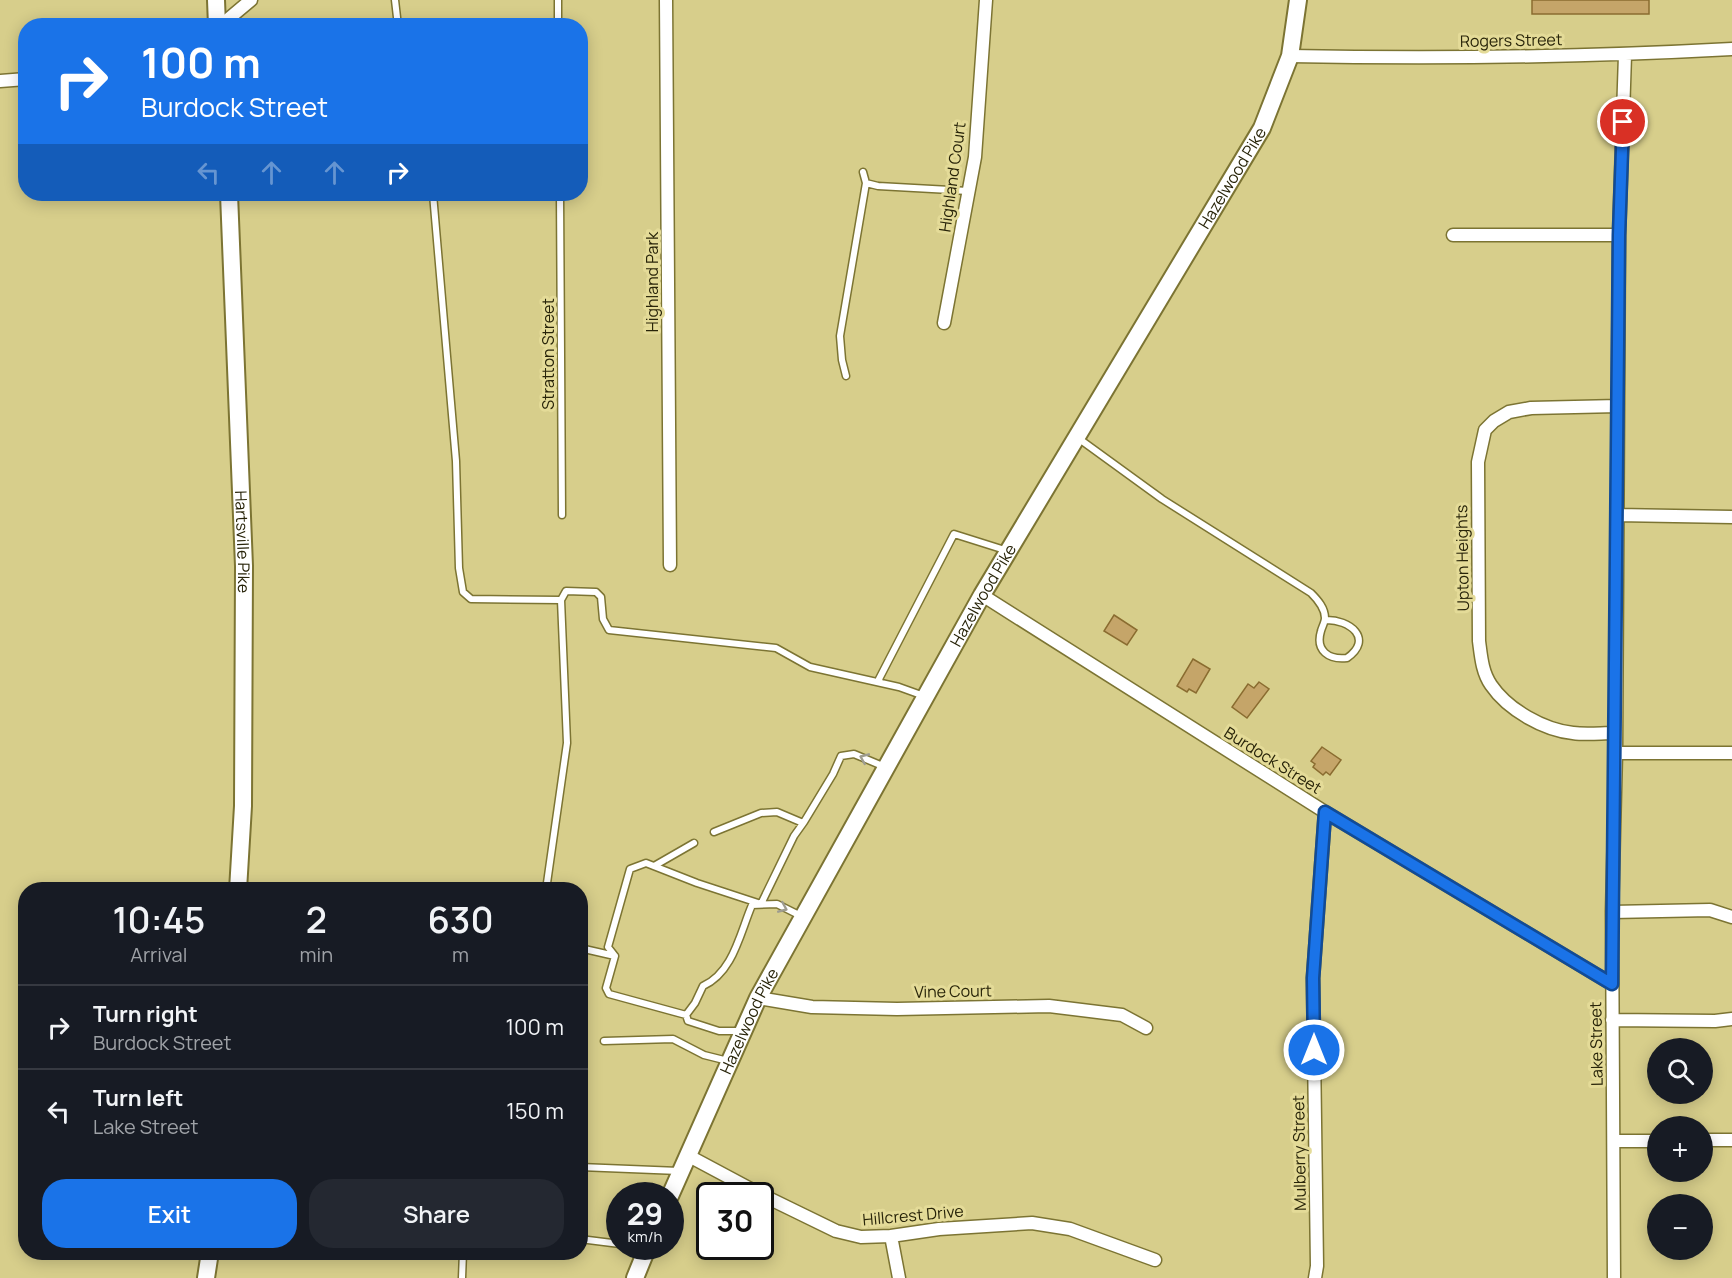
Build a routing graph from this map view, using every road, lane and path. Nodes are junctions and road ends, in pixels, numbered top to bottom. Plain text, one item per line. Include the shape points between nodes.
1 (216, 0) edge
2 (251, 0) edge
3 (395, 0) edge
4 (558, 0) edge
5 (666, 0) edge
6 (986, 0) edge
7 (1298, 0) edge
8 (218, 18) edge
9 (229, 18) edge
10 (397, 18) edge
11 (558, 18) edge
12 (1732, 49) edge
13 (1625, 54) junction
14 (1290, 56) junction
15 (18, 80) edge
16 (0, 81) edge
17 (863, 172) dead end
18 (866, 183) junction
19 (968, 191) junction
20 (229, 201) edge
21 (434, 201) edge
22 (560, 201) edge
23 (1453, 235) dead end
24 (1619, 235) junction
25 (945, 323) dead end
26 (846, 376) dead end
27 (1618, 406) junction
28 (1077, 438) junction
29 (562, 514) dead end
30 (1617, 514) junction
31 (1732, 517) edge
32 (1008, 551) junction
33 (670, 565) dead end
34 (982, 596) junction
35 (561, 600) junction
36 (1325, 620) junction
37 (880, 682) junction
38 (926, 696) junction
39 (1615, 733) junction
40 (1616, 753) junction
41 (1732, 753) edge
42 (887, 768) junction
43 (1325, 812) junction
44 (803, 824) junction
45 (714, 832) dead end
46 (694, 843) dead end
47 (654, 866) junction
48 (238, 882) edge
49 (547, 882) edge
50 (761, 904) junction
51 (1612, 912) junction
52 (1732, 917) edge
53 (803, 918) junction
54 (588, 950) edge
55 (615, 956) junction
56 (1612, 984) junction
57 (758, 998) junction
58 (686, 1015) junction
59 (1732, 1019) edge
60 (1612, 1020) junction
61 (1146, 1028) dead end
62 (742, 1031) junction
63 (604, 1041) dead end
64 (729, 1061) junction
65 (1713, 1140) edge
66 (1732, 1140) edge
67 (1614, 1141) junction
68 (1647, 1141) edge
69 (687, 1155) junction
70 (588, 1167) edge
71 (680, 1172) junction
72 (676, 1182) edge
73 (891, 1236) junction
74 (588, 1240) edge
75 (606, 1242) edge
76 (209, 1260) edge
77 (463, 1260) edge
78 (640, 1260) edge
79 (1155, 1260) dead end
80 (206, 1278) edge
81 (462, 1278) edge
82 (635, 1278) edge
83 (899, 1278) edge
84 (1315, 1278) edge
85 (1614, 1278) edge

1 - 8 street
2 - 9 street
3 - 10 lane
4 - 11 lane
5 - 33 street, Highland Park
6 - 19 street, Highland Court via 975,157
7 - 14 street, Hazelwood Pike
12 - 13 street, Rogers Street
13 - 14 street, Rogers Street
13 - 24 street, Lake Street
14 - 28 street, Hazelwood Pike via 1262,128
15 - 16 street
17 - 18 lane
18 - 19 lane
18 - 26 lane via 840,336
19 - 25 street, Highland Court
20 - 48 street, Hartsville Pike via 244,566 243,806
21 - 35 lane via 463,592 471,599
22 - 29 lane, Stratton Street
23 - 24 street
24 - 27 street, Lake Street
27 - 30 street, Lake Street
27 - 39 street, Upton Heights via 1509,412 1485,430 1478,462 1479,641 1490,684 1517,710 1556,730
28 - 32 street, Hazelwood Pike
28 - 36 lane via 1162,499 1311,593 1319,601
30 - 31 street
30 - 39 street, Lake Street
32 - 34 street, Hazelwood Pike
32 - 37 lane via 954,534
34 - 38 street, Hazelwood Pike
34 - 43 street, Burdock Street
35 - 37 lane via 566,591 596,592 601,597 603,619 609,630 776,648 810,667
35 - 49 lane via 567,743
36 - 36 lane via 1320,647 1332,658 1347,658 1357,647 1356,632 1343,621
37 - 38 lane
38 - 42 street, Hazelwood Pike
39 - 40 street, Lake Street
40 - 41 street
40 - 51 street, Lake Street
42 -> 44 lane via 854,754 841,756
42 - 53 street, Hazelwood Pike
43 - 56 street, Burdock Street
43 - 84 street, Mulberry Street via 1313,978
44 - 45 lane via 777,812 761,813
44 - 50 lane
46 - 47 lane
47 - 50 lane
47 - 55 lane via 646,863 630,869 608,947
50 -> 53 lane via 777,904
50 - 58 lane via 752,905 728,963 715,980 703,986
51 - 52 street via 1710,910
51 - 56 street, Lake Street
53 - 57 street, Hazelwood Pike
54 - 55 lane
55 - 58 lane via 606,988 609,994
56 - 60 street, Lake Street
57 - 61 street, Vine Court via 812,1007 1049,1006 1122,1015
57 - 62 street, Hazelwood Pike
58 - 62 lane via 688,1021 719,1031
59 - 60 street
60 - 67 street, Lake Street
62 - 64 street, Hazelwood Pike
63 - 64 lane via 673,1039 704,1055
64 - 69 street, Hazelwood Pike
65 - 66 street
67 - 68 street
67 - 85 street, Lake Street
69 - 71 street, Hazelwood Pike
69 - 73 street, Hillcrest Drive via 836,1231 861,1237
70 - 71 lane
71 - 72 street, Hazelwood Pike
73 - 79 street, Hillcrest Drive via 939,1228 1032,1223 1070,1229
73 - 83 street
74 - 75 lane
76 - 80 street
77 - 81 lane
78 - 82 street

